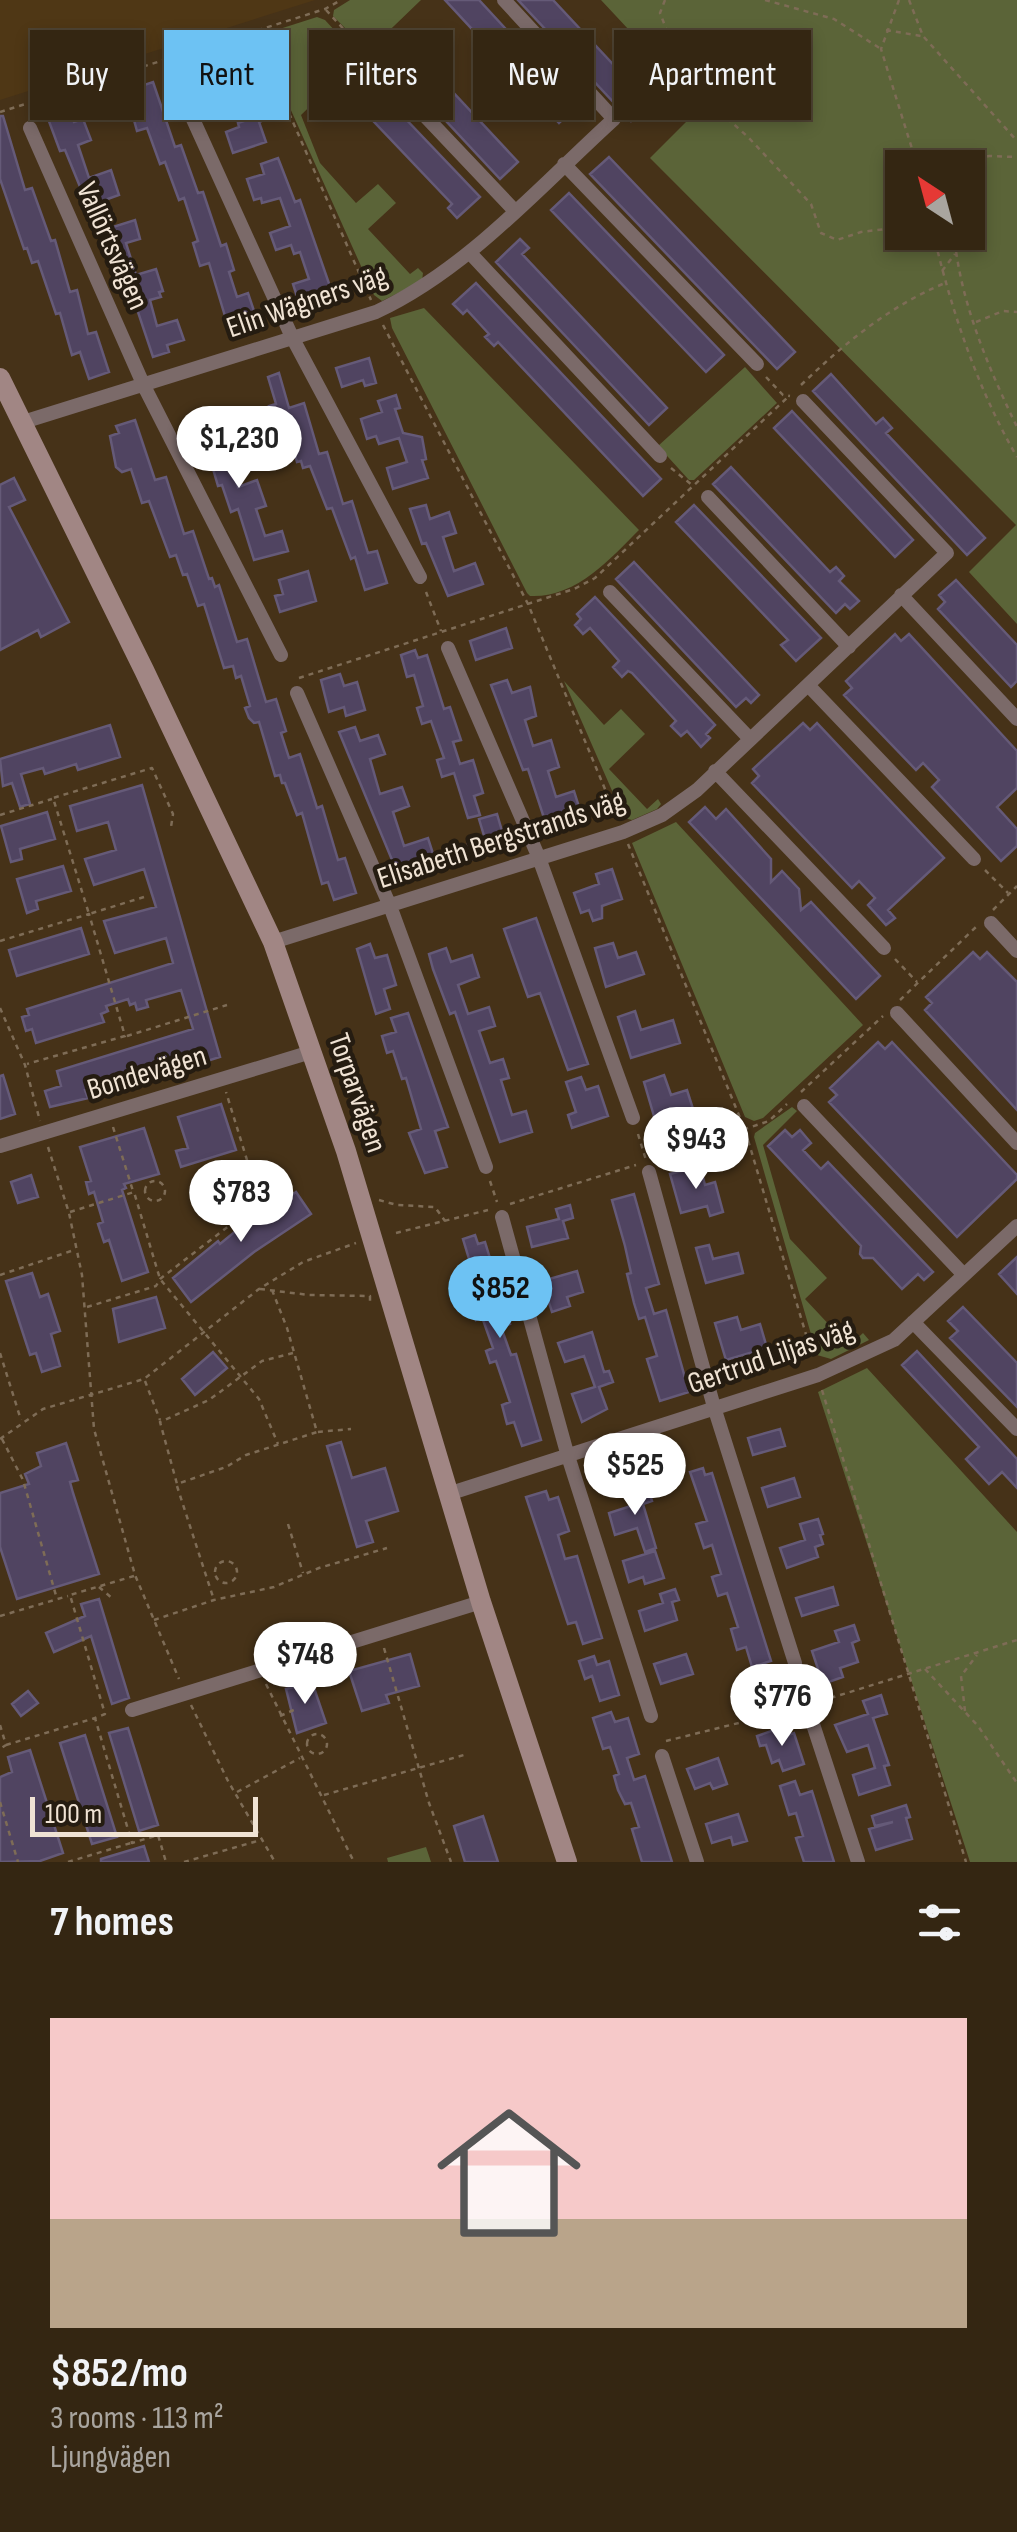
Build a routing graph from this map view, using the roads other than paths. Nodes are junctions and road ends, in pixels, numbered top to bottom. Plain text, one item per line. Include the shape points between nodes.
1 (504, 0) edge
2 (193, 120) edge
3 (429, 120) edge
4 (30, 128) dead end
5 (564, 164) junction
6 (514, 210) junction
7 (470, 253) junction
8 (292, 337) junction
9 (756, 364) road end
10 (0, 379) edge
11 (144, 386) junction
12 (796, 399) road end
13 (20, 423) junction
14 (660, 456) road end
15 (708, 497) road end
16 (420, 577) road end
17 (610, 592) dead end
18 (901, 595) junction
19 (444, 641) road end
20 (849, 647) junction
21 (280, 655) road end
22 (808, 685) junction
23 (297, 693) dead end
24 (1017, 720) edge
25 (750, 739) junction
26 (715, 771) junction
27 (539, 858) junction
28 (974, 859) road end
29 (390, 906) junction
30 (990, 923) dead end
31 (273, 942) junction
32 (884, 948) road end
33 (1017, 952) edge
34 (896, 1013) dead end
35 (311, 1052) junction
36 (804, 1106) dead end
37 (633, 1118) road end
38 (1017, 1143) edge
39 (0, 1146) edge
40 (486, 1167) road end
41 (648, 1167) road end
42 (500, 1212) road end
43 (1015, 1232) edge
44 (964, 1275) junction
45 (913, 1322) junction
46 (714, 1407) junction
47 (1017, 1429) edge
48 (567, 1453) junction
49 (448, 1494) junction
50 (481, 1602) junction
51 (794, 1663) road end
52 (808, 1709) road end
53 (132, 1710) dead end
54 (650, 1716) road end
55 (662, 1756) dead end
56 (566, 1862) edge
57 (696, 1862) edge
58 (858, 1862) edge

1 - 5 street, Elin Wägners väg via 614,119
2 - 8 street
3 - 6 street
4 - 11 street, Vallörtsvägen
5 - 6 street, Elin Wägners väg
5 - 9 street
6 - 7 street, Elin Wägners väg
7 - 8 street, Elin Wägners väg via 376,312
7 - 14 street
8 - 11 street, Elin Wägners väg
8 - 16 street
10 - 13 street, Torparvägen
11 - 13 street, Elin Wägners väg
11 - 21 street, Vallörtsvägen
12 - 18 street, Elisabeth Bergstrands väg via 947,553
13 - 31 street, Torparvägen
15 - 20 street
17 - 25 street
18 - 20 street, Elisabeth Bergstrands väg
18 - 24 street
19 - 27 street
20 - 22 street, Elisabeth Bergstrands väg
22 - 25 street, Elisabeth Bergstrands väg
22 - 28 street
23 - 29 street
25 - 26 street, Elisabeth Bergstrands väg
26 - 27 street, Elisabeth Bergstrands väg via 662,814
26 - 32 street
27 - 29 street, Elisabeth Bergstrands väg
27 - 37 street
29 - 31 street, Elisabeth Bergstrands väg
29 - 40 street
30 - 33 street
31 - 35 street, Torparvägen
34 - 38 street
35 - 39 street, Bondevägen
35 - 49 street, Torparvägen via 385,1272
36 - 44 street
41 - 46 street
42 - 48 street
43 - 44 street, Gertrud Liljas väg
44 - 45 street, Gertrud Liljas väg
45 - 46 street, Gertrud Liljas väg via 894,1340 818,1375
45 - 47 street
46 - 48 street, Gertrud Liljas väg
46 - 51 street
48 - 49 street, Gertrud Liljas väg
48 - 54 street
49 - 50 street, Torparvägen
50 - 53 street
50 - 56 street, Torparvägen
52 - 58 street
55 - 57 street

